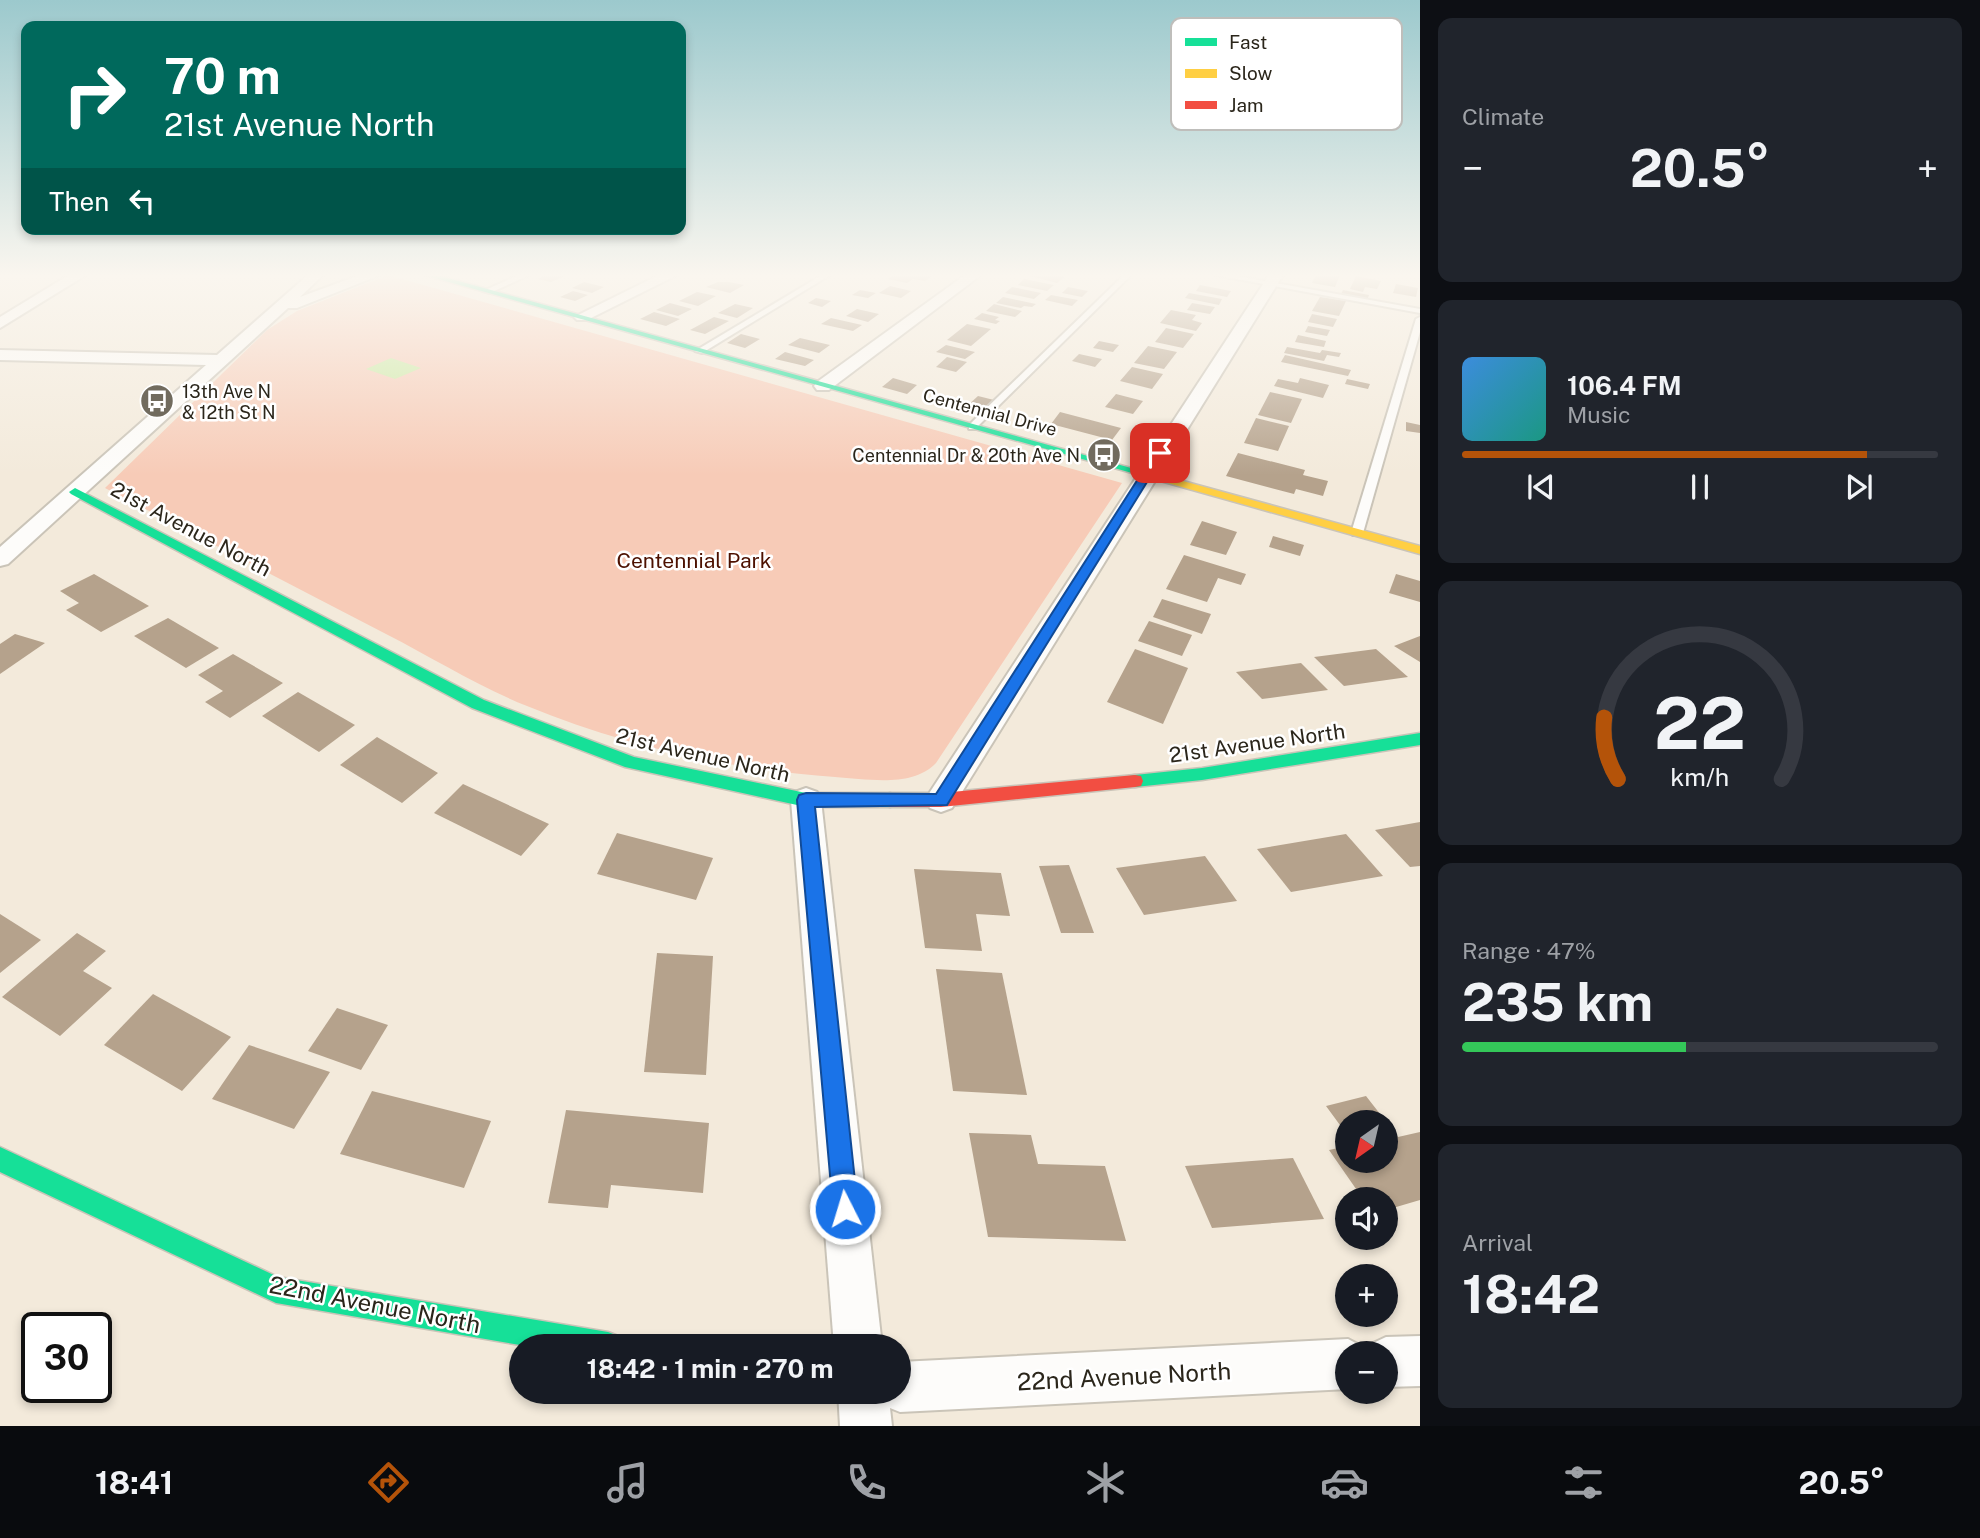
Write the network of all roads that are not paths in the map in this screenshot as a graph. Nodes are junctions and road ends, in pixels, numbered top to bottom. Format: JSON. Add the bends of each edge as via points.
{"nodes":[{"id":1,"x":242,"y":342,"type":"edge"},
{"id":2,"x":666,"y":342,"type":"edge"},
{"id":3,"x":715,"y":342,"type":"edge"},
{"id":4,"x":883,"y":342,"type":"edge"},
{"id":5,"x":1060,"y":342,"type":"edge"},
{"id":6,"x":1232,"y":342,"type":"edge"},
{"id":7,"x":1413,"y":342,"type":"edge"},
{"id":8,"x":699,"y":351,"type":"junction"},
{"id":9,"x":0,"y":355,"type":"edge"},
{"id":10,"x":222,"y":360,"type":"junction"},
{"id":11,"x":823,"y":386,"type":"junction"},
{"id":12,"x":972,"y":427,"type":"junction"},
{"id":13,"x":1146,"y":474,"type":"junction"},
{"id":14,"x":75,"y":492,"type":"junction"},
{"id":15,"x":1356,"y":533,"type":"junction"},
{"id":16,"x":1420,"y":550,"type":"edge"},
{"id":17,"x":0,"y":559,"type":"edge"},
{"id":18,"x":1420,"y":739,"type":"edge"},
{"id":19,"x":806,"y":800,"type":"junction"},
{"id":20,"x":941,"y":800,"type":"junction"},
{"id":21,"x":0,"y":1159,"type":"edge"},
{"id":22,"x":537,"y":1334,"type":"edge"},
{"id":23,"x":858,"y":1334,"type":"edge"},
{"id":24,"x":1420,"y":1360,"type":"edge"},
{"id":25,"x":1398,"y":1361,"type":"edge"},
{"id":26,"x":1335,"y":1365,"type":"edge"},
{"id":27,"x":911,"y":1386,"type":"edge"},
{"id":28,"x":864,"y":1404,"type":"edge"},
{"id":29,"x":866,"y":1426,"type":"edge"}],
"edges":[{"from":1,"to":10,"type":"street"},
{"from":2,"to":8,"type":"street","name":"Centennial Drive"},
{"from":3,"to":8,"type":"lane"},
{"from":4,"to":11,"type":"street"},
{"from":5,"to":12,"type":"lane"},
{"from":6,"to":13,"type":"street"},
{"from":7,"to":15,"type":"lane"},
{"from":8,"to":11,"type":"street","name":"Centennial Drive"},
{"from":9,"to":10,"type":"street"},
{"from":10,"to":14,"type":"street"},
{"from":11,"to":12,"type":"street","name":"Centennial Drive"},
{"from":12,"to":13,"type":"street","name":"Centennial Drive"},
{"from":13,"to":15,"type":"street","name":"Centennial Drive"},
{"from":13,"to":20,"type":"street"},
{"from":14,"to":17,"type":"street"},
{"from":14,"to":19,"type":"street","name":"21st Avenue North","via":[[478,704],[631,763]]},
{"from":15,"to":16,"type":"street","name":"Centennial Drive"},
{"from":18,"to":20,"type":"street","name":"21st Avenue North","via":[[1202,774]]},
{"from":19,"to":20,"type":"street","name":"21st Avenue North"},
{"from":19,"to":23,"type":"street"},
{"from":21,"to":22,"type":"street","name":"22nd Avenue North","via":[[276,1290]]},
{"from":24,"to":25,"type":"street"},
{"from":26,"to":27,"type":"street","name":"22nd Avenue North"},
{"from":28,"to":29,"type":"street"}]}
